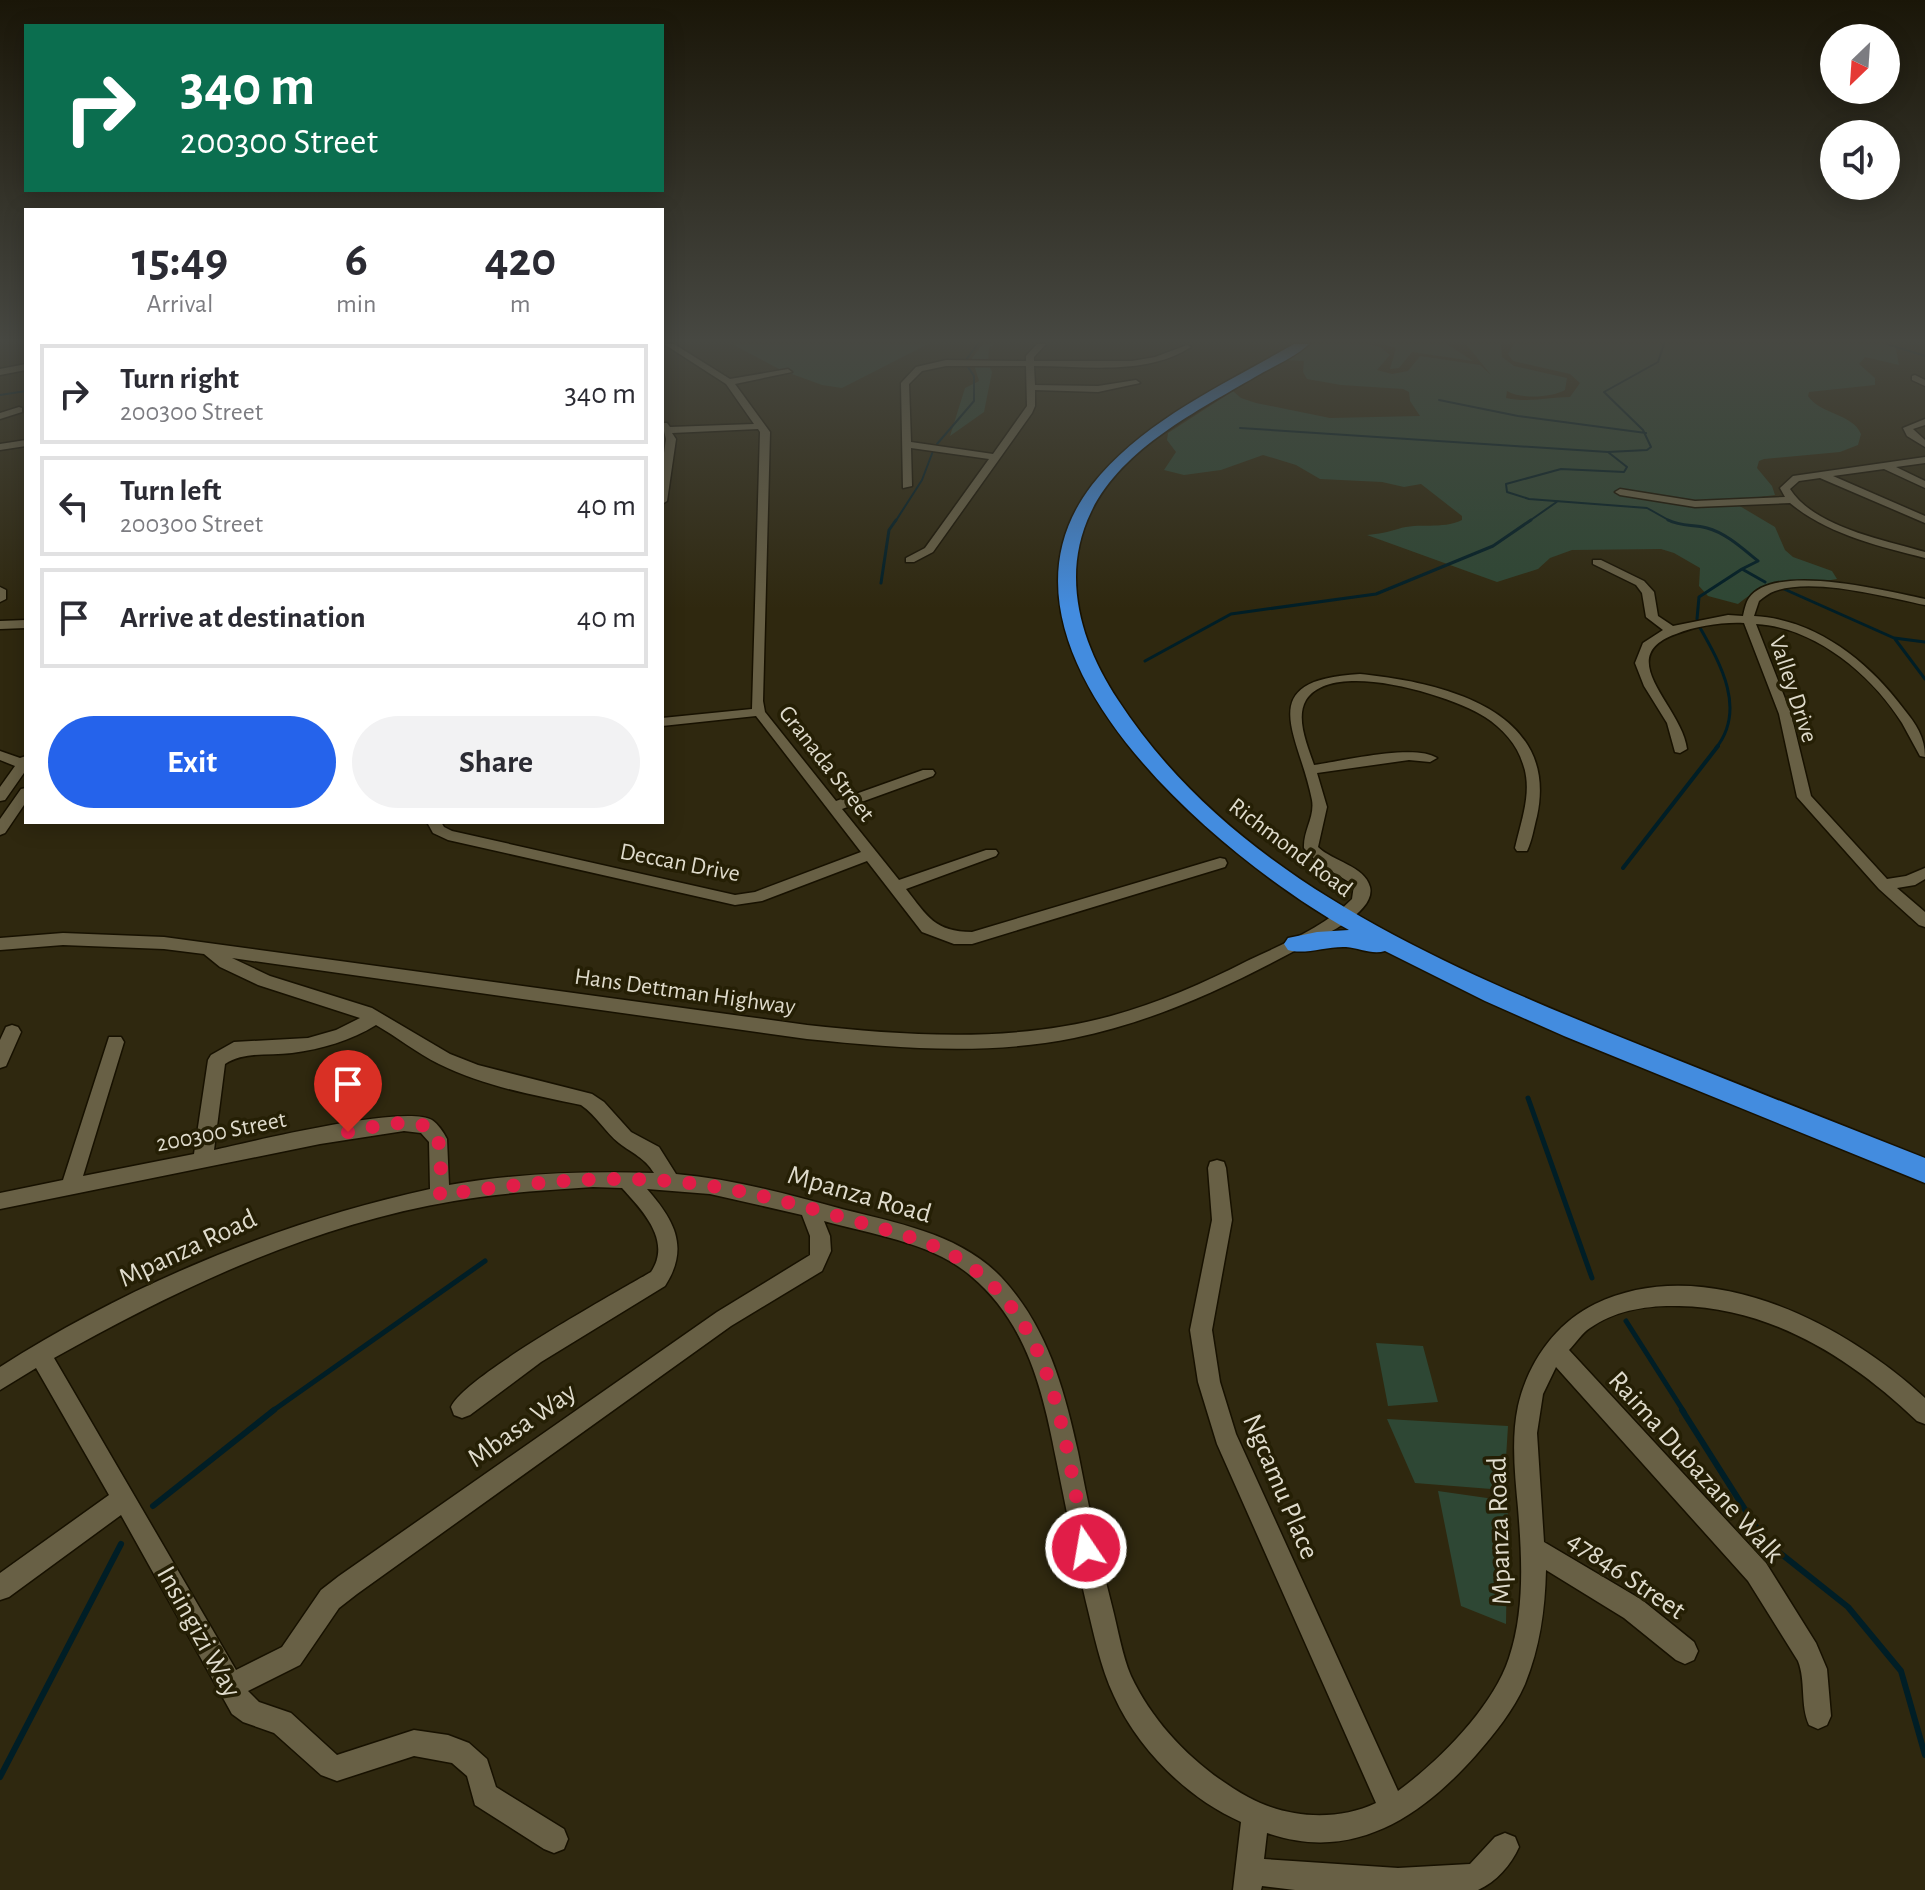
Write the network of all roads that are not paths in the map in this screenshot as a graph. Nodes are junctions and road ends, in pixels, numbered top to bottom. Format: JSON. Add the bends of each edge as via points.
{"nodes":[{"id":1,"x":668,"y":432,"type":"edge"},
{"id":2,"x":763,"y":432,"type":"edge"},
{"id":3,"x":906,"y":432,"type":"edge"},
{"id":4,"x":1014,"y":432,"type":"edge"},
{"id":5,"x":1159,"y":432,"type":"edge"},
{"id":6,"x":24,"y":443,"type":"edge"},
{"id":7,"x":906,"y":444,"type":"junction"},
{"id":8,"x":0,"y":447,"type":"edge"},
{"id":9,"x":996,"y":457,"type":"junction"},
{"id":10,"x":1925,"y":460,"type":"edge"},
{"id":11,"x":1883,"y":464,"type":"junction"},
{"id":12,"x":1818,"y":473,"type":"junction"},
{"id":13,"x":1925,"y":485,"type":"edge"},
{"id":14,"x":907,"y":486,"type":"dead end"},
{"id":15,"x":664,"y":487,"type":"edge"},
{"id":16,"x":1620,"y":492,"type":"dead end"},
{"id":17,"x":1791,"y":500,"type":"junction"},
{"id":18,"x":1925,"y":520,"type":"edge"},
{"id":19,"x":1925,"y":555,"type":"edge"},
{"id":20,"x":910,"y":560,"type":"dead end"},
{"id":21,"x":1597,"y":562,"type":"dead end"},
{"id":22,"x":0,"y":590,"type":"edge"},
{"id":23,"x":0,"y":599,"type":"edge"},
{"id":24,"x":1925,"y":602,"type":"edge"},
{"id":25,"x":1748,"y":618,"type":"junction"},
{"id":26,"x":24,"y":624,"type":"edge"},
{"id":27,"x":0,"y":625,"type":"edge"},
{"id":28,"x":1672,"y":631,"type":"junction"},
{"id":29,"x":759,"y":712,"type":"junction"},
{"id":30,"x":664,"y":722,"type":"edge"},
{"id":31,"x":1680,"y":749,"type":"dead end"},
{"id":32,"x":1925,"y":753,"type":"edge"},
{"id":33,"x":0,"y":755,"type":"edge"},
{"id":34,"x":1430,"y":758,"type":"dead end"},
{"id":35,"x":24,"y":762,"type":"edge"},
{"id":36,"x":24,"y":763,"type":"edge"},
{"id":37,"x":1310,"y":770,"type":"junction"},
{"id":38,"x":928,"y":773,"type":"dead end"},
{"id":39,"x":24,"y":795,"type":"edge"},
{"id":40,"x":0,"y":797,"type":"edge"},
{"id":41,"x":833,"y":807,"type":"junction"},
{"id":42,"x":24,"y":820,"type":"edge"},
{"id":43,"x":435,"y":824,"type":"edge"},
{"id":44,"x":2,"y":825,"type":"edge"},
{"id":45,"x":1522,"y":848,"type":"dead end"},
{"id":46,"x":991,"y":853,"type":"dead end"},
{"id":47,"x":870,"y":854,"type":"junction"},
{"id":48,"x":1220,"y":863,"type":"dead end"},
{"id":49,"x":1925,"y":873,"type":"edge"},
{"id":50,"x":1884,"y":885,"type":"junction"},
{"id":51,"x":896,"y":887,"type":"junction"},
{"id":52,"x":1298,"y":888,"type":"junction"},
{"id":53,"x":1343,"y":918,"type":"junction"},
{"id":54,"x":1925,"y":921,"type":"edge"},
{"id":55,"x":0,"y":944,"type":"edge"},
{"id":56,"x":1296,"y":944,"type":"junction"},
{"id":57,"x":207,"y":949,"type":"junction"},
{"id":58,"x":1435,"y":968,"type":"junction"},
{"id":59,"x":375,"y":1017,"type":"junction"},
{"id":60,"x":12,"y":1032,"type":"dead end"},
{"id":61,"x":115,"y":1042,"type":"dead end"},
{"id":62,"x":0,"y":1061,"type":"edge"},
{"id":63,"x":203,"y":1159,"type":"junction"},
{"id":64,"x":1217,"y":1168,"type":"dead end"},
{"id":65,"x":1925,"y":1171,"type":"edge"},
{"id":66,"x":627,"y":1180,"type":"junction"},
{"id":67,"x":670,"y":1181,"type":"junction"},
{"id":68,"x":70,"y":1187,"type":"junction"},
{"id":69,"x":440,"y":1195,"type":"junction"},
{"id":70,"x":0,"y":1201,"type":"edge"},
{"id":71,"x":809,"y":1208,"type":"junction"},
{"id":72,"x":1554,"y":1349,"type":"junction"},
{"id":73,"x":40,"y":1354,"type":"junction"},
{"id":74,"x":0,"y":1379,"type":"edge"},
{"id":75,"x":462,"y":1407,"type":"dead end"},
{"id":76,"x":1925,"y":1413,"type":"edge"},
{"id":77,"x":122,"y":1500,"type":"junction"},
{"id":78,"x":1533,"y":1549,"type":"junction"},
{"id":79,"x":0,"y":1588,"type":"edge"},
{"id":80,"x":1685,"y":1651,"type":"dead end"},
{"id":81,"x":231,"y":1686,"type":"junction"},
{"id":82,"x":1818,"y":1716,"type":"dead end"},
{"id":83,"x":1393,"y":1810,"type":"junction"},
{"id":84,"x":1255,"y":1816,"type":"junction"},
{"id":85,"x":554,"y":1839,"type":"dead end"},
{"id":86,"x":1505,"y":1847,"type":"dead end"},
{"id":87,"x":1248,"y":1880,"type":"edge"},
{"id":88,"x":1388,"y":1888,"type":"edge"}],
"edges":[{"from":1,"to":15,"type":"street"},
{"from":2,"to":29,"type":"street","name":"Granada Street"},
{"from":3,"to":7,"type":"street"},
{"from":4,"to":9,"type":"street"},
{"from":5,"to":52,"type":"highway","name":"Richmond Road","via":[[1120,462],[1088,501],[1073,534],[1067,601],[1080,651],[1139,748],[1215,824]]},
{"from":6,"to":8,"type":"street"},
{"from":7,"to":9,"type":"street"},
{"from":7,"to":14,"type":"street"},
{"from":9,"to":20,"type":"street","via":[[929,550]]},
{"from":10,"to":11,"type":"street"},
{"from":11,"to":12,"type":"street"},
{"from":11,"to":13,"type":"street"},
{"from":12,"to":17,"type":"street","via":[[1787,483]]},
{"from":12,"to":18,"type":"street"},
{"from":16,"to":17,"type":"street","via":[[1695,504]]},
{"from":17,"to":19,"type":"street","via":[[1851,532]]},
{"from":21,"to":28,"type":"street","via":[[1640,583],[1648,592],[1652,617]]},
{"from":22,"to":23,"type":"street"},
{"from":24,"to":25,"type":"street","name":"Valley Drive","via":[[1803,583],[1756,597],[1747,609]]},
{"from":25,"to":28,"type":"street"},
{"from":25,"to":32,"type":"street","via":[[1801,630],[1838,648],[1899,709]]},
{"from":25,"to":50,"type":"street","name":"Valley Drive","via":[[1785,714],[1804,797]]},
{"from":26,"to":27,"type":"street"},
{"from":28,"to":31,"type":"street","via":[[1646,647],[1640,665],[1679,732]]},
{"from":29,"to":30,"type":"street"},
{"from":29,"to":41,"type":"street","name":"Granada Street"},
{"from":33,"to":35,"type":"street"},
{"from":34,"to":37,"type":"street","via":[[1409,756]]},
{"from":36,"to":40,"type":"street"},
{"from":37,"to":45,"type":"street","via":[[1297,708],[1309,689],[1325,681],[1379,679],[1464,700],[1491,714],[1525,752],[1533,793]]},
{"from":37,"to":53,"type":"street","via":[[1320,805],[1311,848],[1363,885],[1363,893]]},
{"from":38,"to":41,"type":"street"},
{"from":39,"to":44,"type":"street"},
{"from":41,"to":47,"type":"street","name":"Granada Street"},
{"from":42,"to":44,"type":"street"},
{"from":43,"to":47,"type":"street","name":"Deccan Drive","via":[[448,835],[735,900],[757,897]]},
{"from":46,"to":51,"type":"street"},
{"from":47,"to":51,"type":"street","name":"Granada Street"},
{"from":48,"to":51,"type":"street","name":"Granada Street","via":[[972,938],[928,928]]},
{"from":49,"to":50,"type":"street"},
{"from":50,"to":54,"type":"street","name":"Valley Drive"},
{"from":52,"to":53,"type":"highway","name":"Richmond Road"},
{"from":52,"to":56,"type":"highway","via":[[1308,910]]},
{"from":53,"to":56,"type":"street","name":"Hans Dettman Highway"},
{"from":53,"to":58,"type":"highway","name":"Richmond Road"},
{"from":55,"to":57,"type":"street","name":"Hans Dettman Highway","via":[[105,939]]},
{"from":56,"to":57,"type":"street","name":"Hans Dettman Highway","via":[[1111,1023],[963,1043],[807,1032]]},
{"from":56,"to":58,"type":"highway","via":[[1331,938],[1364,941]]},
{"from":57,"to":59,"type":"street","via":[[235,970]]},
{"from":58,"to":65,"type":"highway","name":"Richmond Road"},
{"from":59,"to":63,"type":"street","via":[[346,1034],[307,1045],[223,1054],[217,1060]]},
{"from":59,"to":67,"type":"street","via":[[455,1064],[586,1099],[624,1137],[652,1153]]},
{"from":60,"to":62,"type":"street"},
{"from":61,"to":68,"type":"street"},
{"from":63,"to":68,"type":"street","name":"200300 Street"},
{"from":63,"to":69,"type":"street","name":"200300 Street","via":[[420,1123],[438,1139]]},
{"from":64,"to":83,"type":"street","name":"Ngcamu Place","via":[[1222,1220],[1201,1330],[1209,1382],[1225,1436]]},
{"from":66,"to":67,"type":"street","name":"Mpanza Road"},
{"from":66,"to":69,"type":"street","name":"Mpanza Road","via":[[534,1182]]},
{"from":66,"to":75,"type":"street","via":[[664,1230],[670,1245],[665,1271],[524,1358]]},
{"from":67,"to":71,"type":"street","name":"Mpanza Road"},
{"from":68,"to":70,"type":"street","name":"200300 Street"},
{"from":69,"to":73,"type":"street","name":"Mpanza Road","via":[[283,1236],[164,1288]]},
{"from":71,"to":81,"type":"street","name":"Mbasa Way","via":[[822,1242],[815,1265],[732,1313],[360,1576],[330,1599],[291,1656]]},
{"from":71,"to":84,"type":"street","name":"Mpanza Road","via":[[922,1240],[961,1258],[987,1277],[1017,1315],[1045,1366],[1117,1675],[1150,1731],[1188,1772]]},
{"from":72,"to":76,"type":"street","name":"Mpanza Road","via":[[1582,1318],[1636,1296],[1686,1295],[1736,1303],[1791,1320],[1829,1339],[1877,1370]]},
{"from":72,"to":78,"type":"street","name":"Mpanza Road","via":[[1527,1413]]},
{"from":72,"to":82,"type":"street","name":"Raima Dubazane Walk","via":[[1757,1572],[1807,1652],[1814,1669]]},
{"from":73,"to":74,"type":"street","name":"Mpanza Road"},
{"from":73,"to":77,"type":"street","name":"Insingizi Way"},
{"from":77,"to":79,"type":"street"},
{"from":77,"to":81,"type":"street","name":"Insingizi Way"},
{"from":78,"to":80,"type":"street","name":"47846 Street","via":[[1633,1609]]},
{"from":78,"to":83,"type":"street","name":"Mpanza Road","via":[[1531,1614],[1513,1680],[1488,1721],[1436,1779]]},
{"from":81,"to":85,"type":"street","name":"Insingizi Way","via":[[247,1710],[282,1722],[330,1766],[343,1767],[414,1743],[460,1752],[478,1768],[488,1799]]},
{"from":83,"to":84,"type":"street","name":"Mpanza Road","via":[[1354,1826],[1323,1830]]},
{"from":84,"to":87,"type":"street"},
{"from":86,"to":88,"type":"street","via":[[1477,1877],[1466,1881]]},
{"from":87,"to":88,"type":"street"}]}
